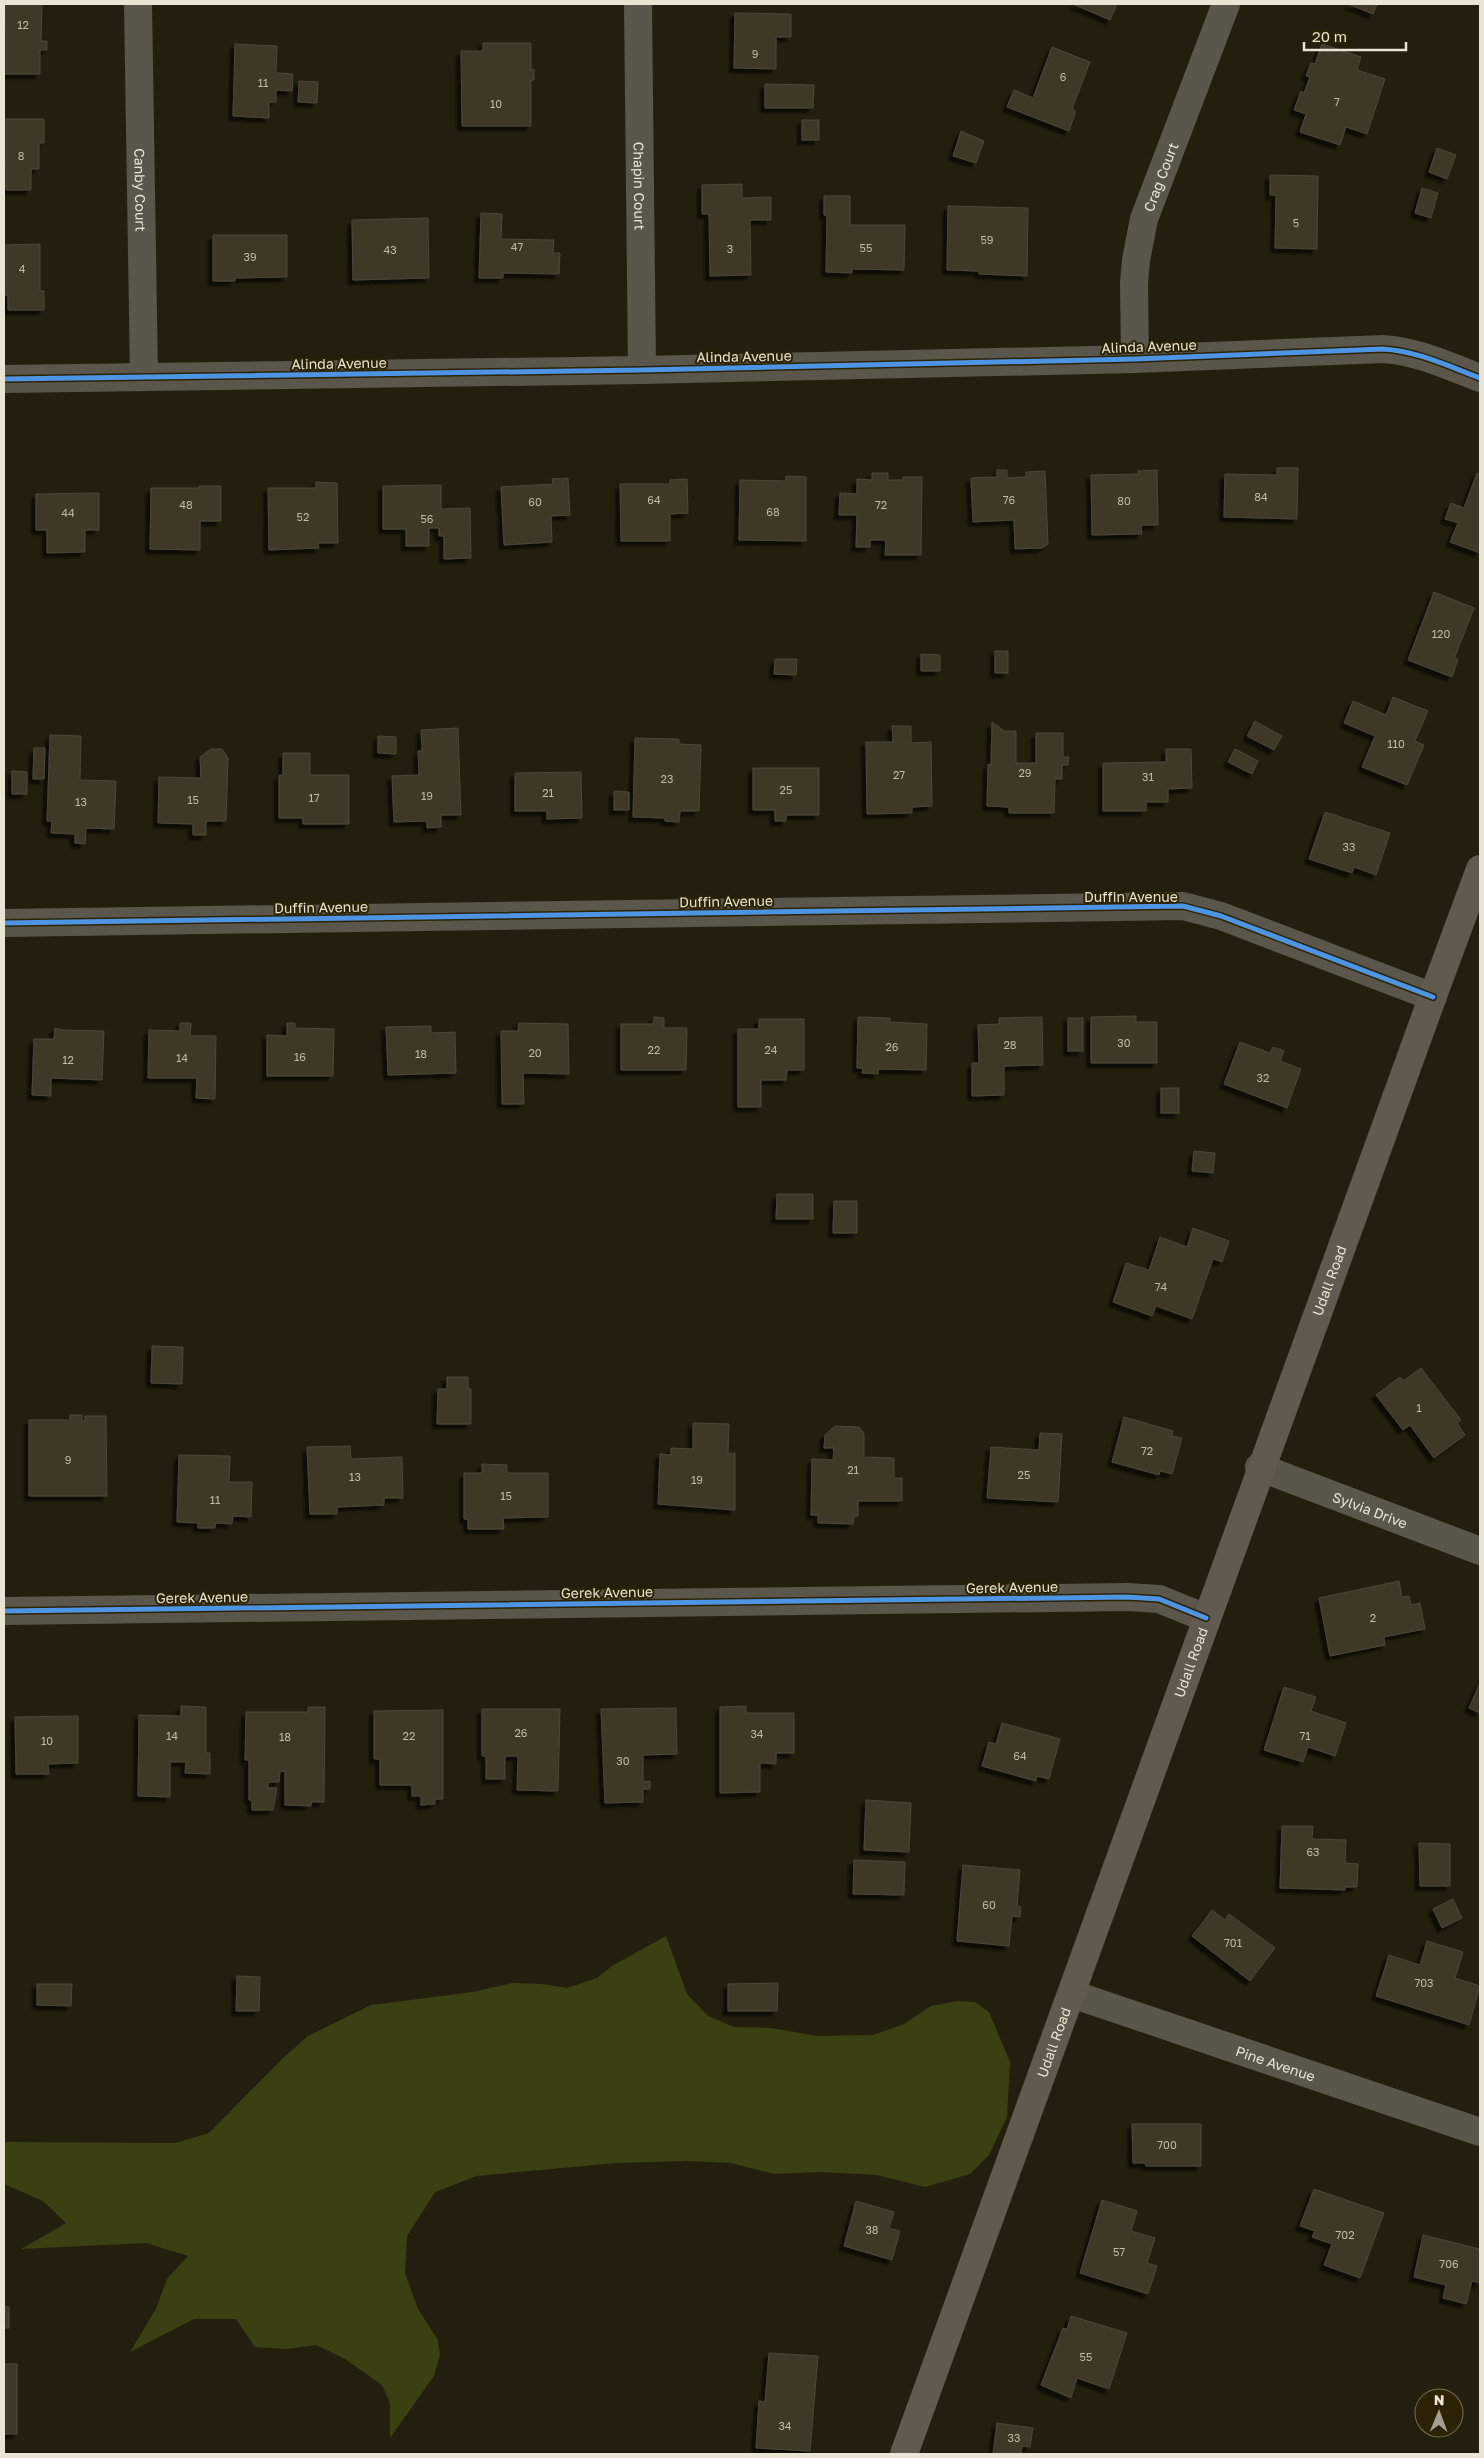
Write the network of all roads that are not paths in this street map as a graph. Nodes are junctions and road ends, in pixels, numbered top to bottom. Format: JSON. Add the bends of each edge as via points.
{"nodes":[{"id":1,"x":138,"y":4,"type":"edge"},
{"id":2,"x":638,"y":4,"type":"edge"},
{"id":3,"x":1226,"y":4,"type":"edge"},
{"id":4,"x":1135,"y":359,"type":"junction"},
{"id":5,"x":642,"y":370,"type":"junction"},
{"id":6,"x":144,"y":377,"type":"junction"},
{"id":7,"x":1480,"y":378,"type":"edge"},
{"id":8,"x":4,"y":379,"type":"edge"},
{"id":9,"x":1480,"y":869,"type":"edge"},
{"id":10,"x":4,"y":923,"type":"edge"},
{"id":11,"x":1432,"y":997,"type":"junction"},
{"id":12,"x":1259,"y":1467,"type":"junction"},
{"id":13,"x":1480,"y":1551,"type":"edge"},
{"id":14,"x":4,"y":1611,"type":"edge"},
{"id":15,"x":1206,"y":1618,"type":"junction"},
{"id":16,"x":1072,"y":1994,"type":"junction"},
{"id":17,"x":1480,"y":2132,"type":"edge"},
{"id":18,"x":904,"y":2454,"type":"edge"}],
"edges":[{"from":1,"to":6,"type":"street","name":"Canby Court"},
{"from":2,"to":5,"type":"street","name":"Chapin Court"},
{"from":3,"to":4,"type":"street","name":"Crag Court","via":[[1144,219],[1134,283]]},
{"from":4,"to":5,"type":"street","name":"Alinda Avenue"},
{"from":4,"to":7,"type":"street","name":"Alinda Avenue","via":[[1402,350]]},
{"from":5,"to":6,"type":"street","name":"Alinda Avenue"},
{"from":6,"to":8,"type":"street","name":"Alinda Avenue"},
{"from":9,"to":11,"type":"main road","name":"Udall Road"},
{"from":10,"to":11,"type":"street","name":"Duffin Avenue","via":[[1183,906],[1221,916]]},
{"from":11,"to":12,"type":"main road","name":"Udall Road"},
{"from":12,"to":13,"type":"street","name":"Sylvia Drive"},
{"from":12,"to":15,"type":"main road","name":"Udall Road"},
{"from":14,"to":15,"type":"street","name":"Gerek Avenue","via":[[1127,1597],[1159,1600]]},
{"from":15,"to":16,"type":"main road","name":"Udall Road"},
{"from":16,"to":17,"type":"street","name":"Pine Avenue"},
{"from":16,"to":18,"type":"main road","name":"Udall Road"}]}
